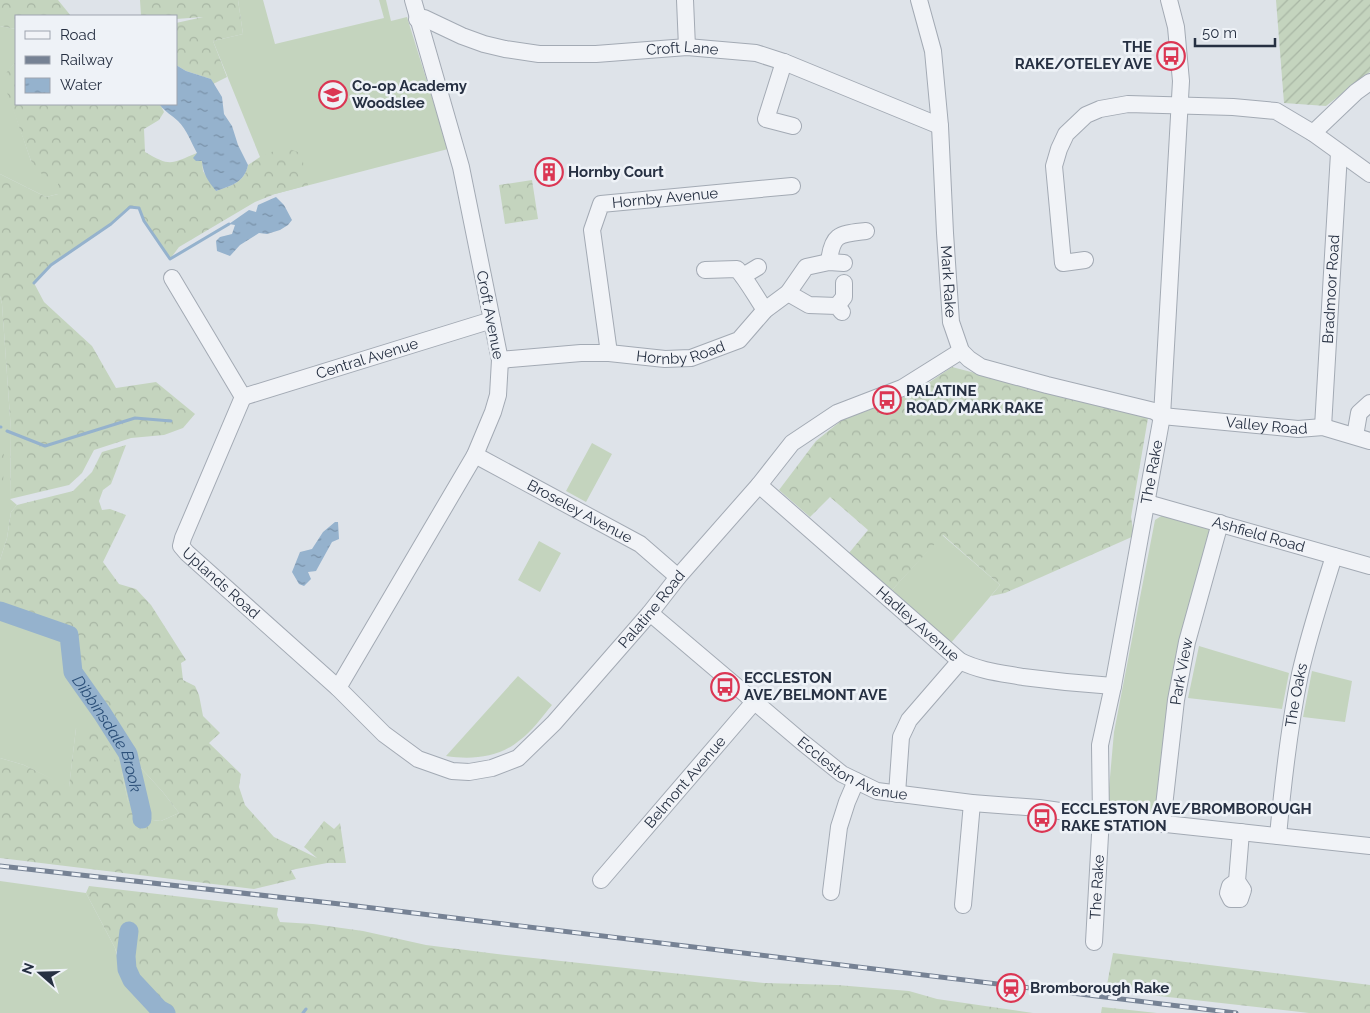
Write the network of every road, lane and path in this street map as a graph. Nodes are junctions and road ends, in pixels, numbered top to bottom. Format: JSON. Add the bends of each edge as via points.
{"nodes":[{"id":1,"x":412,"y":0,"type":"edge"},
{"id":2,"x":685,"y":0,"type":"edge"},
{"id":3,"x":919,"y":0,"type":"edge"},
{"id":4,"x":1169,"y":0,"type":"edge"},
{"id":5,"x":417,"y":19,"type":"junction"},
{"id":6,"x":687,"y":46,"type":"junction"},
{"id":7,"x":784,"y":62,"type":"junction"},
{"id":8,"x":1370,"y":82,"type":"edge"},
{"id":9,"x":1180,"y":105,"type":"junction"},
{"id":10,"x":793,"y":126,"type":"dead end"},
{"id":11,"x":940,"y":126,"type":"junction"},
{"id":12,"x":1313,"y":133,"type":"junction"},
{"id":13,"x":1339,"y":153,"type":"junction"},
{"id":14,"x":1370,"y":174,"type":"edge"},
{"id":15,"x":792,"y":186,"type":"dead end"},
{"id":16,"x":866,"y":231,"type":"dead end"},
{"id":17,"x":1085,"y":260,"type":"dead end"},
{"id":18,"x":758,"y":267,"type":"dead end"},
{"id":19,"x":705,"y":270,"type":"dead end"},
{"id":20,"x":743,"y":276,"type":"junction"},
{"id":21,"x":172,"y":278,"type":"dead end"},
{"id":22,"x":844,"y":283,"type":"dead end"},
{"id":23,"x":788,"y":293,"type":"junction"},
{"id":24,"x":765,"y":310,"type":"junction"},
{"id":25,"x":492,"y":320,"type":"junction"},
{"id":26,"x":961,"y":351,"type":"junction"},
{"id":27,"x":608,"y":353,"type":"junction"},
{"id":28,"x":500,"y":360,"type":"junction"},
{"id":29,"x":243,"y":397,"type":"junction"},
{"id":30,"x":1370,"y":403,"type":"edge"},
{"id":31,"x":1162,"y":416,"type":"junction"},
{"id":32,"x":1323,"y":427,"type":"junction"},
{"id":33,"x":1363,"y":438,"type":"edge"},
{"id":34,"x":475,"y":455,"type":"junction"},
{"id":35,"x":759,"y":485,"type":"junction"},
{"id":36,"x":1147,"y":503,"type":"junction"},
{"id":37,"x":1220,"y":523,"type":"junction"},
{"id":38,"x":1334,"y":556,"type":"junction"},
{"id":39,"x":1370,"y":566,"type":"edge"},
{"id":40,"x":678,"y":576,"type":"junction"},
{"id":41,"x":650,"y":613,"type":"junction"},
{"id":42,"x":960,"y":661,"type":"junction"},
{"id":43,"x":1113,"y":686,"type":"junction"},
{"id":44,"x":338,"y":688,"type":"junction"},
{"id":45,"x":754,"y":702,"type":"junction"},
{"id":46,"x":856,"y":781,"type":"junction"},
{"id":47,"x":897,"y":794,"type":"junction"},
{"id":48,"x":972,"y":802,"type":"junction"},
{"id":49,"x":1100,"y":817,"type":"junction"},
{"id":50,"x":1162,"y":824,"type":"junction"},
{"id":51,"x":1241,"y":832,"type":"junction"},
{"id":52,"x":1278,"y":836,"type":"junction"},
{"id":53,"x":1370,"y":846,"type":"edge"},
{"id":54,"x":601,"y":880,"type":"dead end"},
{"id":55,"x":1237,"y":881,"type":"dead end"},
{"id":56,"x":831,"y":892,"type":"dead end"},
{"id":57,"x":963,"y":905,"type":"dead end"},
{"id":58,"x":1094,"y":942,"type":"dead end"}],
"edges":[{"from":1,"to":5,"type":"street","name":"Croft Avenue"},
{"from":2,"to":6,"type":"street"},
{"from":3,"to":11,"type":"street","name":"Mark Rake","via":[[934,51]]},
{"from":4,"to":9,"type":"street","name":"The Rake","via":[[1176,26]]},
{"from":5,"to":6,"type":"street","name":"Croft Lane","via":[[424,18],[484,44],[539,54],[596,54]]},
{"from":5,"to":25,"type":"street","name":"Croft Avenue","via":[[461,166]]},
{"from":6,"to":7,"type":"street","name":"Croft Lane","via":[[756,53]]},
{"from":7,"to":10,"type":"street","via":[[766,118]]},
{"from":7,"to":11,"type":"street","name":"Croft Lane"},
{"from":8,"to":12,"type":"street"},
{"from":9,"to":12,"type":"street","via":[[1276,111]]},
{"from":9,"to":17,"type":"street","via":[[1128,104],[1100,109],[1061,129],[1054,166],[1063,263]]},
{"from":9,"to":31,"type":"street","name":"The Rake"},
{"from":11,"to":26,"type":"street","name":"Mark Rake","via":[[952,322]]},
{"from":12,"to":13,"type":"street"},
{"from":13,"to":14,"type":"street"},
{"from":13,"to":32,"type":"street","name":"Bradmoor Road"},
{"from":15,"to":27,"type":"street","name":"Hornby Avenue","via":[[601,204],[592,230]]},
{"from":16,"to":23,"type":"street","name":"Hornby Road","via":[[833,231],[830,246],[836,262],[806,267]]},
{"from":18,"to":20,"type":"street"},
{"from":19,"to":20,"type":"street","via":[[737,269]]},
{"from":20,"to":24,"type":"street"},
{"from":21,"to":29,"type":"street"},
{"from":22,"to":23,"type":"street","via":[[840,309],[809,305]]},
{"from":23,"to":24,"type":"street","name":"Hornby Road"},
{"from":24,"to":27,"type":"street","name":"Hornby Road","via":[[739,340],[691,358],[665,359]]},
{"from":25,"to":28,"type":"street","name":"Croft Avenue"},
{"from":25,"to":29,"type":"street","name":"Central Avenue"},
{"from":26,"to":31,"type":"street","via":[[981,366],[1154,411]]},
{"from":26,"to":35,"type":"street","name":"Palatine Road","via":[[902,388],[836,413],[815,426],[792,443]]},
{"from":27,"to":28,"type":"street","name":"Hornby Road","via":[[553,354]]},
{"from":28,"to":34,"type":"street","name":"Croft Avenue","via":[[498,395]]},
{"from":29,"to":44,"type":"street","name":"Uplands Road","via":[[181,546]]},
{"from":30,"to":33,"type":"street","via":[[1360,413]]},
{"from":31,"to":32,"type":"street","name":"Valley Road","via":[[1298,428]]},
{"from":31,"to":36,"type":"street","name":"The Rake"},
{"from":32,"to":33,"type":"street","name":"Valley Road"},
{"from":34,"to":40,"type":"street","name":"Broseley Avenue","via":[[640,544]]},
{"from":34,"to":44,"type":"street","name":"Croft Avenue"},
{"from":35,"to":40,"type":"street","name":"Palatine Road"},
{"from":35,"to":42,"type":"street","name":"Hadley Avenue"},
{"from":36,"to":37,"type":"street","name":"Ashfield Road"},
{"from":36,"to":43,"type":"street","name":"The Rake"},
{"from":37,"to":38,"type":"street","name":"Ashfield Road"},
{"from":37,"to":50,"type":"street","name":"Park View","via":[[1187,642],[1168,760]]},
{"from":38,"to":39,"type":"street","name":"Ashfield Road"},
{"from":38,"to":52,"type":"street","name":"The Oaks","via":[[1300,675],[1286,755]]},
{"from":40,"to":41,"type":"street","name":"Palatine Road"},
{"from":41,"to":44,"type":"street","name":"Palatine Road","via":[[554,723],[518,758],[492,768],[452,771],[418,759],[384,734]]},
{"from":41,"to":45,"type":"street","name":"Eccleston Avenue"},
{"from":42,"to":43,"type":"street","name":"Hadley Avenue","via":[[992,672]]},
{"from":42,"to":47,"type":"street","via":[[909,720],[901,737]]},
{"from":43,"to":49,"type":"street","name":"The Rake","via":[[1100,745]]},
{"from":45,"to":46,"type":"street","name":"Eccleston Avenue","via":[[835,768]]},
{"from":45,"to":54,"type":"street","name":"Belmont Avenue","via":[[619,867]]},
{"from":46,"to":47,"type":"street","name":"Eccleston Avenue","via":[[877,791]]},
{"from":46,"to":56,"type":"street","via":[[838,827]]},
{"from":47,"to":48,"type":"street","name":"Eccleston Avenue"},
{"from":48,"to":49,"type":"street","name":"Eccleston Avenue"},
{"from":48,"to":57,"type":"street"},
{"from":49,"to":50,"type":"street","name":"Eccleston Avenue"},
{"from":49,"to":58,"type":"street","name":"The Rake"},
{"from":50,"to":51,"type":"street","name":"Eccleston Avenue"},
{"from":51,"to":52,"type":"street","name":"Eccleston Avenue"},
{"from":51,"to":55,"type":"street"},
{"from":52,"to":53,"type":"street","name":"Eccleston Avenue"}]}
